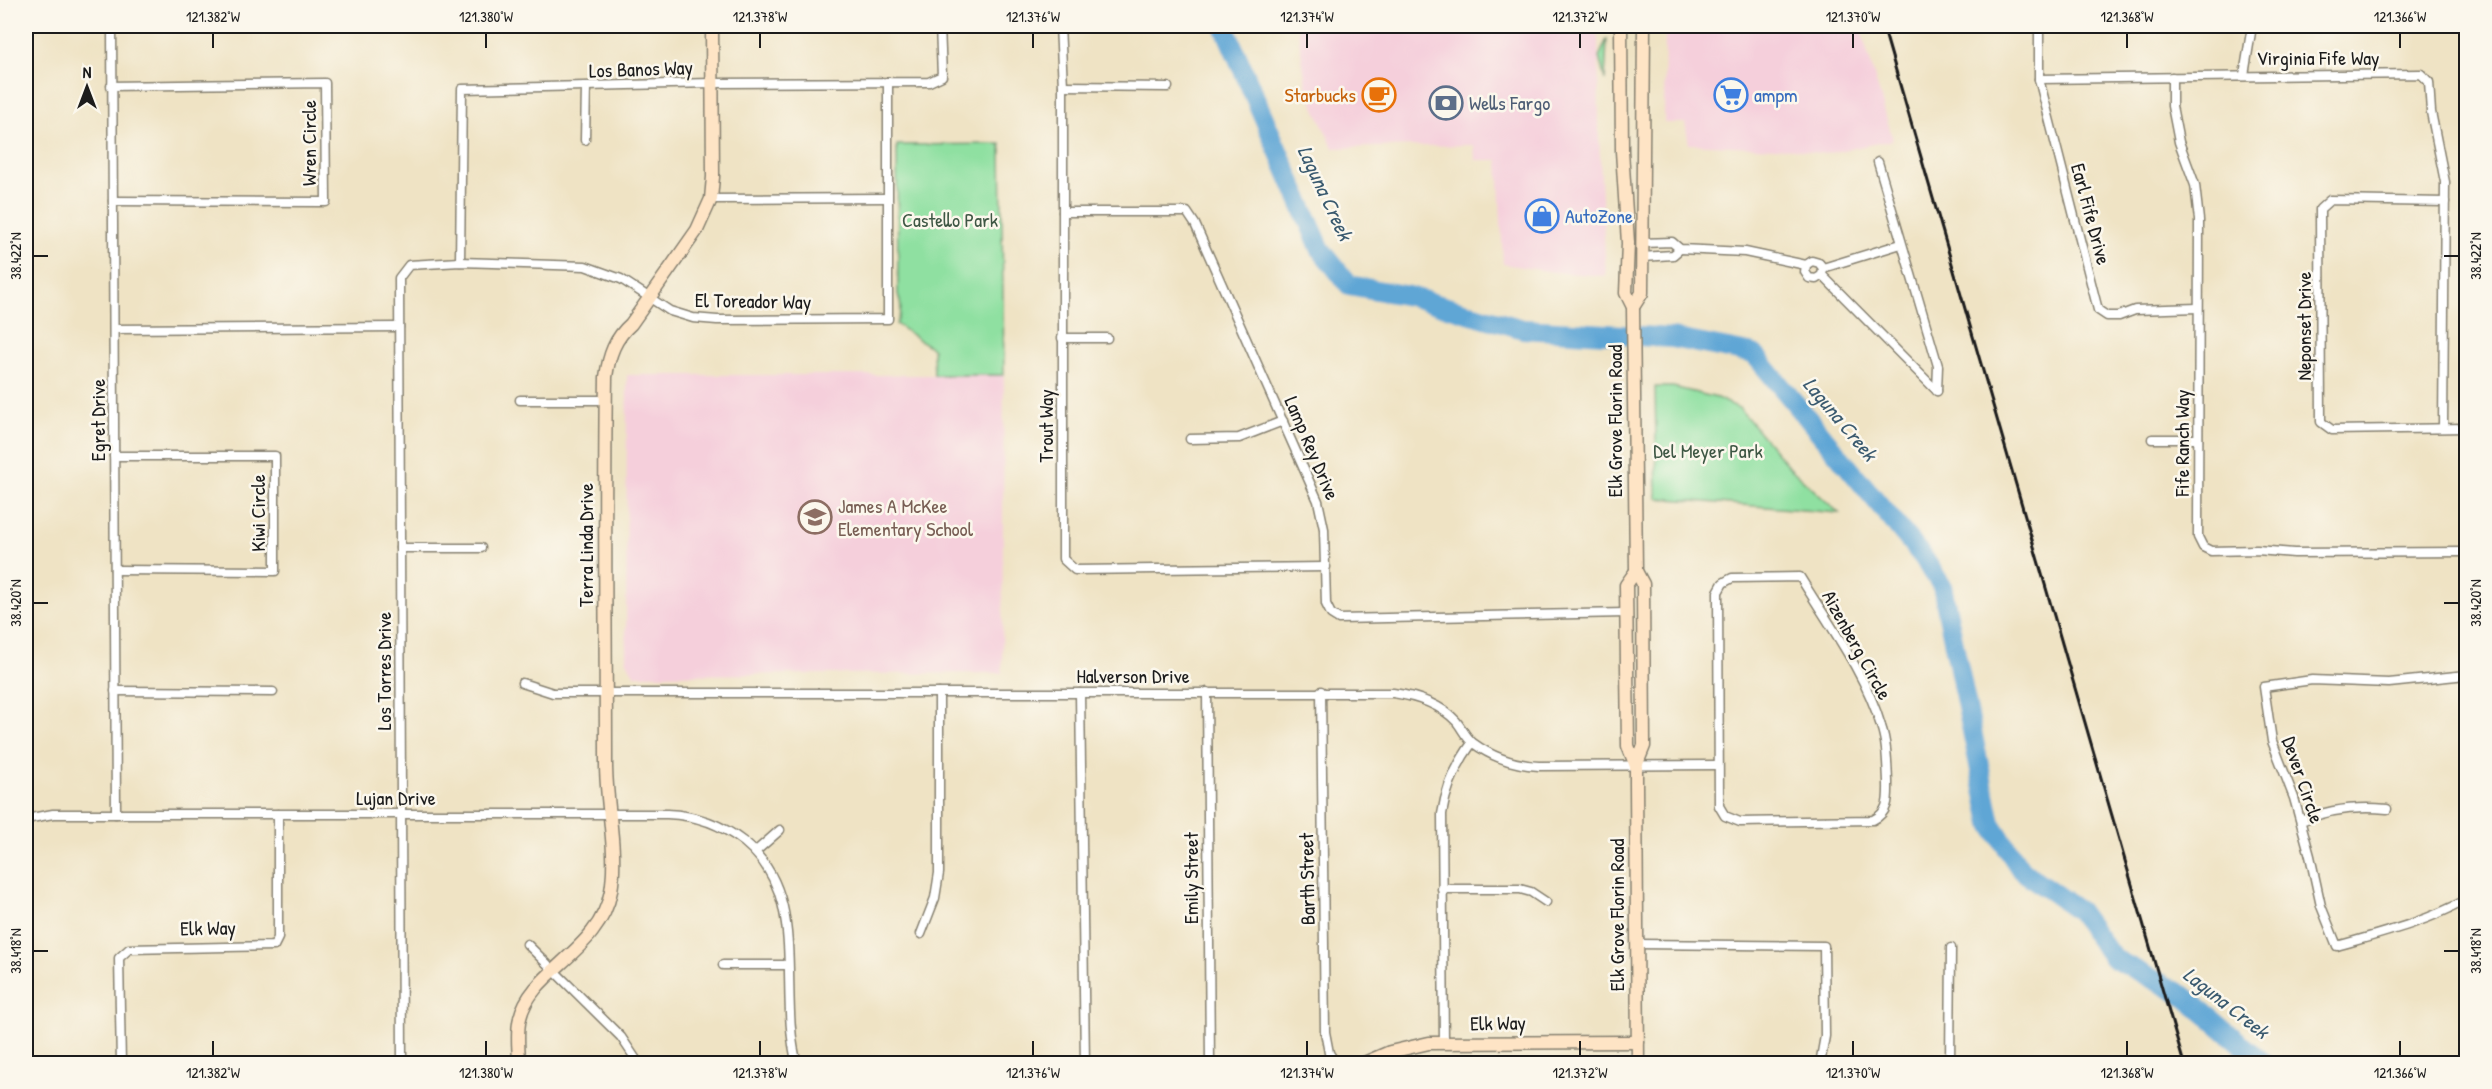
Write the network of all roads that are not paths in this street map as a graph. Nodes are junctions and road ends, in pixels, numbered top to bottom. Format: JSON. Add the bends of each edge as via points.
{"nodes":[{"id":1,"x":112,"y":26,"type":"edge"},
{"id":2,"x":712,"y":26,"type":"edge"},
{"id":3,"x":940,"y":26,"type":"edge"},
{"id":4,"x":1060,"y":26,"type":"edge"},
{"id":5,"x":1621,"y":26,"type":"edge"},
{"id":6,"x":1644,"y":26,"type":"edge"},
{"id":7,"x":2039,"y":26,"type":"edge"},
{"id":8,"x":2252,"y":26,"type":"edge"},
{"id":9,"x":2244,"y":75,"type":"junction"},
{"id":10,"x":2172,"y":77,"type":"junction"},
{"id":11,"x":2038,"y":79,"type":"junction"},
{"id":12,"x":888,"y":82,"type":"junction"},
{"id":13,"x":712,"y":83,"type":"junction"},
{"id":14,"x":111,"y":86,"type":"junction"},
{"id":15,"x":586,"y":87,"type":"junction"},
{"id":16,"x":1062,"y":87,"type":"junction"},
{"id":17,"x":1168,"y":87,"type":"dead end"},
{"id":18,"x":585,"y":140,"type":"dead end"},
{"id":19,"x":1878,"y":162,"type":"dead end"},
{"id":20,"x":887,"y":198,"type":"junction"},
{"id":21,"x":711,"y":199,"type":"junction"},
{"id":22,"x":113,"y":201,"type":"junction"},
{"id":23,"x":2445,"y":202,"type":"junction"},
{"id":24,"x":1625,"y":206,"type":"junction"},
{"id":25,"x":1062,"y":212,"type":"junction"},
{"id":26,"x":1642,"y":243,"type":"junction"},
{"id":27,"x":1901,"y":244,"type":"junction"},
{"id":28,"x":1680,"y":249,"type":"junction"},
{"id":29,"x":1642,"y":258,"type":"junction"},
{"id":30,"x":460,"y":262,"type":"junction"},
{"id":31,"x":1806,"y":265,"type":"junction"},
{"id":32,"x":1822,"y":272,"type":"junction"},
{"id":33,"x":399,"y":278,"type":"joint"},
{"id":34,"x":649,"y":299,"type":"junction"},
{"id":35,"x":1633,"y":307,"type":"junction"},
{"id":36,"x":2198,"y":308,"type":"junction"},
{"id":37,"x":399,"y":327,"type":"junction"},
{"id":38,"x":114,"y":329,"type":"junction"},
{"id":39,"x":1062,"y":338,"type":"junction"},
{"id":40,"x":1107,"y":338,"type":"dead end"},
{"id":41,"x":520,"y":400,"type":"dead end"},
{"id":42,"x":606,"y":400,"type":"junction"},
{"id":43,"x":1283,"y":421,"type":"junction"},
{"id":44,"x":2443,"y":427,"type":"junction"},
{"id":45,"x":2466,"y":428,"type":"edge"},
{"id":46,"x":1190,"y":439,"type":"dead end"},
{"id":47,"x":2152,"y":439,"type":"dead end"},
{"id":48,"x":2198,"y":439,"type":"junction"},
{"id":49,"x":114,"y":456,"type":"junction"},
{"id":50,"x":400,"y":548,"type":"junction"},
{"id":51,"x":481,"y":548,"type":"dead end"},
{"id":52,"x":2466,"y":552,"type":"edge"},
{"id":53,"x":1326,"y":567,"type":"junction"},
{"id":54,"x":115,"y":570,"type":"junction"},
{"id":55,"x":1636,"y":571,"type":"junction"},
{"id":56,"x":1626,"y":613,"type":"junction"},
{"id":57,"x":2466,"y":675,"type":"edge"},
{"id":58,"x":522,"y":682,"type":"dead end"},
{"id":59,"x":115,"y":691,"type":"junction"},
{"id":60,"x":1321,"y":691,"type":"junction"},
{"id":61,"x":273,"y":692,"type":"dead end"},
{"id":62,"x":1207,"y":692,"type":"junction"},
{"id":63,"x":939,"y":693,"type":"junction"},
{"id":64,"x":1080,"y":693,"type":"junction"},
{"id":65,"x":606,"y":694,"type":"junction"},
{"id":66,"x":1472,"y":743,"type":"junction"},
{"id":67,"x":1718,"y":765,"type":"junction"},
{"id":68,"x":1636,"y":766,"type":"junction"},
{"id":69,"x":2387,"y":809,"type":"dead end"},
{"id":70,"x":116,"y":814,"type":"junction"},
{"id":71,"x":278,"y":814,"type":"junction"},
{"id":72,"x":401,"y":814,"type":"junction"},
{"id":73,"x":609,"y":814,"type":"junction"},
{"id":74,"x":26,"y":819,"type":"edge"},
{"id":75,"x":2301,"y":821,"type":"junction"},
{"id":76,"x":780,"y":830,"type":"dead end"},
{"id":77,"x":755,"y":852,"type":"junction"},
{"id":78,"x":1442,"y":889,"type":"junction"},
{"id":79,"x":2466,"y":900,"type":"edge"},
{"id":80,"x":1546,"y":902,"type":"dead end"},
{"id":81,"x":921,"y":934,"type":"dead end"},
{"id":82,"x":527,"y":944,"type":"dead end"},
{"id":83,"x":1637,"y":944,"type":"junction"},
{"id":84,"x":1951,"y":948,"type":"dead end"},
{"id":85,"x":723,"y":965,"type":"dead end"},
{"id":86,"x":788,"y":965,"type":"junction"},
{"id":87,"x":555,"y":971,"type":"junction"},
{"id":88,"x":1638,"y":1042,"type":"junction"},
{"id":89,"x":1444,"y":1043,"type":"junction"},
{"id":90,"x":121,"y":1064,"type":"edge"},
{"id":91,"x":402,"y":1064,"type":"edge"},
{"id":92,"x":519,"y":1064,"type":"edge"},
{"id":93,"x":639,"y":1064,"type":"edge"},
{"id":94,"x":797,"y":1064,"type":"edge"},
{"id":95,"x":1085,"y":1064,"type":"edge"},
{"id":96,"x":1210,"y":1064,"type":"edge"},
{"id":97,"x":1336,"y":1064,"type":"edge"},
{"id":98,"x":1362,"y":1064,"type":"edge"},
{"id":99,"x":1638,"y":1064,"type":"edge"},
{"id":100,"x":1820,"y":1064,"type":"edge"},
{"id":101,"x":1950,"y":1064,"type":"edge"}],
"edges":[{"from":1,"to":14,"type":"street","name":"Egret Drive"},
{"from":2,"to":13,"type":"main road","name":"Terra Linda Drive"},
{"from":3,"to":12,"type":"street","name":"Los Banos Way","via":[[942,76],[930,82]]},
{"from":4,"to":16,"type":"street","name":"Trout Way"},
{"from":5,"to":24,"type":"main road","name":"Elk Grove Florin Road"},
{"from":6,"to":26,"type":"main road","name":"Elk Grove Florin Road"},
{"from":7,"to":11,"type":"street","name":"Earl Fife Drive"},
{"from":8,"to":9,"type":"street"},
{"from":9,"to":10,"type":"street","name":"Virginia Fife Way"},
{"from":9,"to":23,"type":"street","name":"Virginia Fife Way","via":[[2421,74],[2429,82]]},
{"from":10,"to":11,"type":"street","name":"Virginia Fife Way"},
{"from":10,"to":36,"type":"street","name":"Fife Ranch Way","via":[[2179,142],[2195,185],[2199,220]]},
{"from":11,"to":36,"type":"street","name":"Earl Fife Drive","via":[[2098,310],[2107,316],[2120,316],[2135,310]]},
{"from":12,"to":13,"type":"street","name":"Los Banos Way"},
{"from":12,"to":20,"type":"street","name":"El Toreador Way"},
{"from":13,"to":15,"type":"street","name":"Los Banos Way"},
{"from":13,"to":21,"type":"main road","name":"Terra Linda Drive"},
{"from":14,"to":22,"type":"street","name":"Egret Drive"},
{"from":14,"to":22,"type":"street","name":"Wren Circle","via":[[325,83],[326,202]]},
{"from":15,"to":18,"type":"street"},
{"from":15,"to":30,"type":"street","name":"Los Banos Way","via":[[462,89]]},
{"from":16,"to":17,"type":"street"},
{"from":16,"to":25,"type":"street","name":"Trout Way"},
{"from":19,"to":27,"type":"street"},
{"from":20,"to":21,"type":"street"},
{"from":20,"to":34,"type":"street","name":"El Toreador Way","via":[[888,319],[705,320],[675,313]]},
{"from":21,"to":34,"type":"main road","name":"Terra Linda Drive","via":[[703,221]]},
{"from":22,"to":38,"type":"street","name":"Egret Drive"},
{"from":23,"to":44,"type":"street","name":"Virginia Fife Way"},
{"from":23,"to":44,"type":"street","name":"Neponset Drive","via":[[2330,201],[2320,209],[2321,422],[2332,429]]},
{"from":24,"to":29,"type":"main road","via":[[1633,219],[1634,255]]},
{"from":24,"to":35,"type":"main road","name":"Elk Grove Florin Road","via":[[1626,293]]},
{"from":25,"to":39,"type":"street","name":"Trout Way"},
{"from":25,"to":43,"type":"street","name":"Lamp Rey Drive","via":[[1187,212]]},
{"from":26,"to":28,"type":"street","via":[[1671,242]]},
{"from":26,"to":29,"type":"main road","name":"Elk Grove Florin Road"},
{"from":27,"to":32,"type":"street"},
{"from":27,"to":32,"type":"street","via":[[1938,366],[1937,392]]},
{"from":28,"to":29,"type":"street","via":[[1673,255]]},
{"from":28,"to":31,"type":"street","via":[[1746,252]]},
{"from":29,"to":35,"type":"main road","name":"Elk Grove Florin Road","via":[[1642,293]]},
{"from":30,"to":33,"type":"street","name":"El Toreador Way","via":[[409,266]]},
{"from":30,"to":34,"type":"street","name":"El Toreador Way","via":[[585,266],[621,279]]},
{"from":31,"to":32,"type":"street","via":[[1816,261]]},
{"from":31,"to":32,"type":"street","via":[[1809,278],[1816,279]]},
{"from":33,"to":37,"type":"street","name":"Los Torres Drive"},
{"from":34,"to":42,"type":"main road","name":"Terra Linda Drive","via":[[614,345],[607,366]]},
{"from":35,"to":55,"type":"main road","name":"Elk Grove Florin Road"},
{"from":36,"to":48,"type":"street","name":"Fife Ranch Way"},
{"from":37,"to":38,"type":"street"},
{"from":37,"to":50,"type":"street","name":"Los Torres Drive"},
{"from":38,"to":49,"type":"street","name":"Egret Drive"},
{"from":39,"to":40,"type":"street"},
{"from":39,"to":53,"type":"street","name":"Trout Way","via":[[1063,559],[1075,570]]},
{"from":41,"to":42,"type":"street"},
{"from":42,"to":65,"type":"main road","name":"Terra Linda Drive"},
{"from":43,"to":46,"type":"street","via":[[1239,438]]},
{"from":43,"to":53,"type":"street","name":"Lamp Rey Drive","via":[[1321,512]]},
{"from":44,"to":45,"type":"street","name":"Neponset Drive"},
{"from":47,"to":48,"type":"street"},
{"from":48,"to":52,"type":"street","name":"Fife Ranch Way","via":[[2198,537],[2203,548],[2294,553]]},
{"from":49,"to":54,"type":"street","name":"Egret Drive"},
{"from":49,"to":54,"type":"street","name":"Kiwi Circle","via":[[275,456],[275,571]]},
{"from":50,"to":51,"type":"street"},
{"from":50,"to":72,"type":"street","name":"Los Torres Drive"},
{"from":53,"to":56,"type":"street","name":"Lamp Rey Drive","via":[[1326,604],[1331,614],[1340,619]]},
{"from":54,"to":59,"type":"street","name":"Egret Drive"},
{"from":55,"to":56,"type":"main road","name":"Elk Grove Florin Road","via":[[1626,585]]},
{"from":55,"to":68,"type":"main road","name":"Elk Grove Florin Road","via":[[1644,584],[1644,746]]},
{"from":56,"to":68,"type":"main road","name":"Elk Grove Florin Road","via":[[1628,746]]},
{"from":57,"to":75,"type":"street","name":"Dever Circle","via":[[2389,683],[2312,680],[2264,687],[2272,741]]},
{"from":58,"to":65,"type":"street","name":"Halverson Drive","via":[[553,693]]},
{"from":59,"to":61,"type":"street"},
{"from":59,"to":70,"type":"street","name":"Egret Drive"},
{"from":60,"to":62,"type":"street","name":"Halverson Drive"},
{"from":60,"to":66,"type":"street","name":"Halverson Drive","via":[[1392,693],[1415,698],[1455,720]]},
{"from":60,"to":97,"type":"street","name":"Barth Street","via":[[1325,1032],[1329,1053]]},
{"from":62,"to":64,"type":"street","name":"Halverson Drive"},
{"from":62,"to":96,"type":"street","name":"Emily Street"},
{"from":63,"to":64,"type":"street","name":"Halverson Drive"},
{"from":63,"to":65,"type":"street","name":"Halverson Drive"},
{"from":63,"to":81,"type":"street","via":[[939,873],[935,898]]},
{"from":64,"to":95,"type":"street"},
{"from":65,"to":73,"type":"main road","name":"Terra Linda Drive"},
{"from":66,"to":68,"type":"street","name":"Halverson Drive","via":[[1530,766]]},
{"from":66,"to":78,"type":"street","via":[[1454,771],[1444,803]]},
{"from":67,"to":67,"type":"street","name":"Aizenberg Circle","via":[[1719,806],[1734,822],[1867,821],[1886,810],[1886,748],[1874,703],[1800,577],[1732,578],[1719,588]]},
{"from":67,"to":68,"type":"street"},
{"from":68,"to":83,"type":"main road","name":"Elk Grove Florin Road"},
{"from":69,"to":75,"type":"street","via":[[2348,808]]},
{"from":70,"to":71,"type":"street","name":"Lujan Drive"},
{"from":70,"to":74,"type":"street","name":"Lujan Drive","via":[[53,814]]},
{"from":71,"to":72,"type":"street","name":"Lujan Drive"},
{"from":71,"to":90,"type":"street","name":"Elk Way","via":[[278,938],[274,946],[129,949],[119,958]]},
{"from":72,"to":73,"type":"street","name":"Lujan Drive"},
{"from":72,"to":91,"type":"street","name":"Los Torres Drive"},
{"from":73,"to":77,"type":"street","name":"Lujan Drive","via":[[692,816],[727,830]]},
{"from":73,"to":87,"type":"main road","name":"Terra Linda Drive","via":[[612,869],[607,904],[590,936]]},
{"from":75,"to":79,"type":"street","name":"Dever Circle","via":[[2321,906],[2337,946],[2421,921]]},
{"from":76,"to":77,"type":"street"},
{"from":77,"to":86,"type":"street","name":"Lujan Drive","via":[[773,878],[784,907]]},
{"from":78,"to":80,"type":"street","via":[[1520,889]]},
{"from":78,"to":89,"type":"street"},
{"from":82,"to":87,"type":"street"},
{"from":83,"to":88,"type":"main road","name":"Elk Grove Florin Road"},
{"from":83,"to":100,"type":"street","via":[[1824,946],[1825,1036]]},
{"from":84,"to":101,"type":"street"},
{"from":85,"to":86,"type":"street"},
{"from":86,"to":94,"type":"street","name":"Lujan Drive","via":[[790,1028]]},
{"from":87,"to":92,"type":"main road","name":"Terra Linda Drive","via":[[536,988],[524,1007],[518,1029]]},
{"from":87,"to":93,"type":"street","via":[[621,1037]]},
{"from":88,"to":89,"type":"main road","name":"Elk Way"},
{"from":88,"to":99,"type":"main road","name":"Elk Grove Florin Road"},
{"from":89,"to":98,"type":"main road","name":"Elk Way","via":[[1403,1048]]}]}
